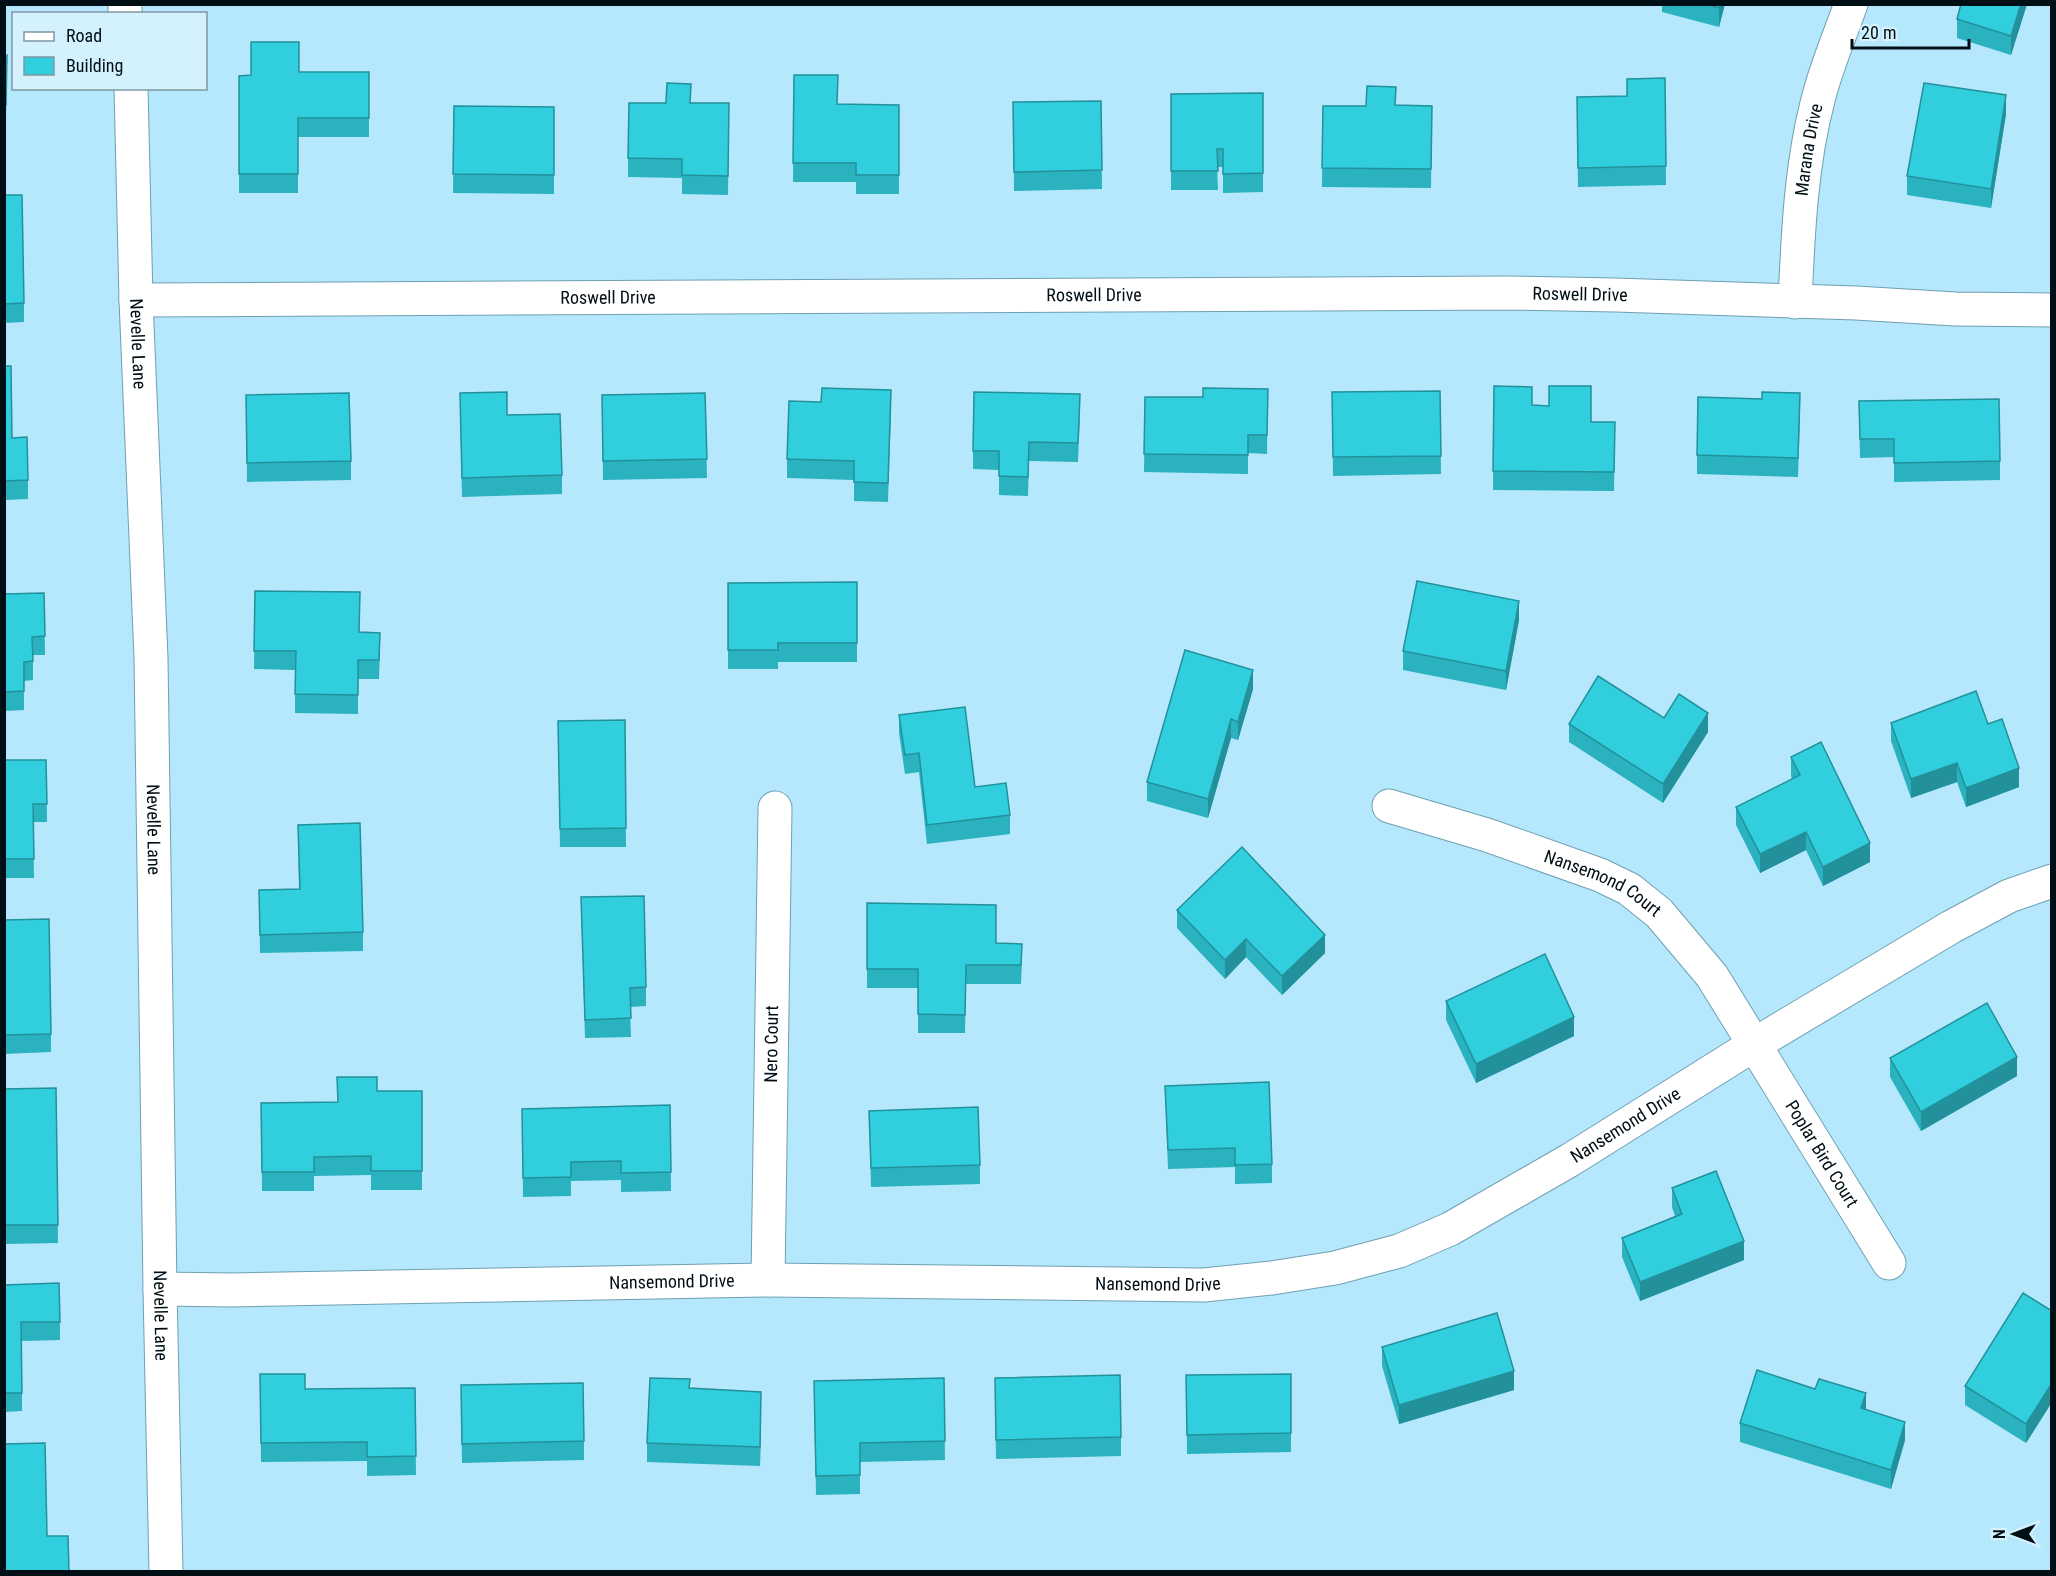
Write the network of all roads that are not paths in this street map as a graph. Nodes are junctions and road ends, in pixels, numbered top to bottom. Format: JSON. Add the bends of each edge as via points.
{"nodes":[{"id":1,"x":1851,"y":4,"type":"edge"},
{"id":2,"x":131,"y":90,"type":"edge"},
{"id":3,"x":136,"y":300,"type":"junction"},
{"id":4,"x":1795,"y":302,"type":"junction"},
{"id":5,"x":2052,"y":310,"type":"edge"},
{"id":6,"x":1389,"y":806,"type":"dead end"},
{"id":7,"x":775,"y":808,"type":"dead end"},
{"id":8,"x":2052,"y":880,"type":"edge"},
{"id":9,"x":1755,"y":1044,"type":"junction"},
{"id":10,"x":1889,"y":1263,"type":"dead end"},
{"id":11,"x":768,"y":1280,"type":"junction"},
{"id":12,"x":160,"y":1289,"type":"junction"},
{"id":13,"x":166,"y":1572,"type":"edge"}],
"edges":[{"from":1,"to":4,"type":"street","name":"Marana Drive","via":[[1819,94],[1807,149]]},
{"from":2,"to":3,"type":"street","name":"Nevelle Lane"},
{"from":3,"to":4,"type":"street","name":"Roswell Drive","via":[[1508,293]]},
{"from":3,"to":12,"type":"street","name":"Nevelle Lane","via":[[151,658]]},
{"from":4,"to":5,"type":"street","name":"Roswell Drive"},
{"from":6,"to":9,"type":"street","name":"Nansemond Court","via":[[1499,839],[1629,889],[1659,913],[1712,976]]},
{"from":7,"to":11,"type":"street","name":"Nero Court"},
{"from":8,"to":9,"type":"street","name":"Nansemond Drive","via":[[2009,896],[1951,927]]},
{"from":9,"to":10,"type":"street","name":"Poplar Bird Court"},
{"from":9,"to":11,"type":"street","name":"Nansemond Drive","via":[[1570,1160],[1450,1229],[1399,1251],[1335,1268],[1204,1285]]},
{"from":11,"to":12,"type":"street","name":"Nansemond Drive"},
{"from":12,"to":13,"type":"street","name":"Nevelle Lane"}]}
